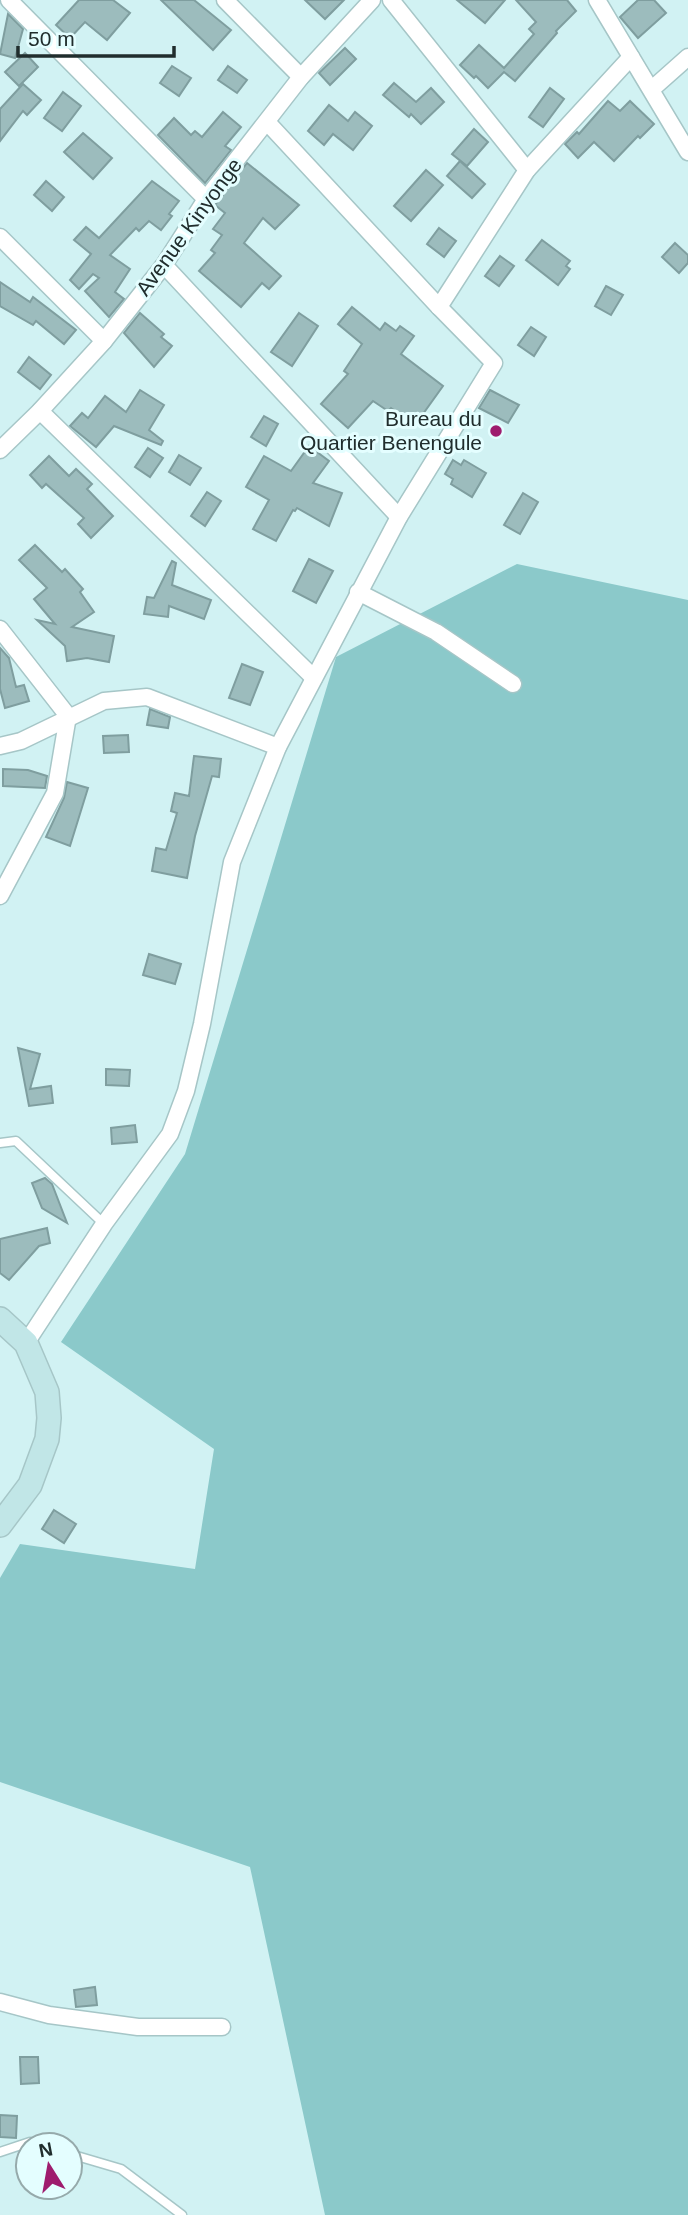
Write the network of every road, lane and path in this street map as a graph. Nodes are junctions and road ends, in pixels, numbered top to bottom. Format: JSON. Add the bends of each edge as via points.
{"nodes":[{"id":1,"x":9,"y":0,"type":"edge"},
{"id":2,"x":225,"y":0,"type":"edge"},
{"id":3,"x":372,"y":0,"type":"edge"},
{"id":4,"x":391,"y":0,"type":"edge"},
{"id":5,"x":597,"y":0,"type":"edge"},
{"id":6,"x":631,"y":57,"type":"junction"},
{"id":7,"x":688,"y":57,"type":"edge"},
{"id":8,"x":301,"y":77,"type":"junction"},
{"id":9,"x":652,"y":89,"type":"junction"},
{"id":10,"x":267,"y":122,"type":"junction"},
{"id":11,"x":688,"y":152,"type":"edge"},
{"id":12,"x":527,"y":170,"type":"junction"},
{"id":13,"x":206,"y":200,"type":"junction"},
{"id":14,"x":0,"y":237,"type":"edge"},
{"id":15,"x":164,"y":265,"type":"junction"},
{"id":16,"x":439,"y":307,"type":"junction"},
{"id":17,"x":104,"y":341,"type":"junction"},
{"id":18,"x":40,"y":411,"type":"junction"},
{"id":19,"x":0,"y":450,"type":"edge"},
{"id":20,"x":399,"y":517,"type":"junction"},
{"id":21,"x":358,"y":592,"type":"junction"},
{"id":22,"x":0,"y":629,"type":"edge"},
{"id":23,"x":314,"y":678,"type":"junction"},
{"id":24,"x":513,"y":684,"type":"dead end"},
{"id":25,"x":68,"y":716,"type":"junction"},
{"id":26,"x":0,"y":746,"type":"edge"},
{"id":27,"x":278,"y":747,"type":"junction"},
{"id":28,"x":0,"y":896,"type":"edge"},
{"id":29,"x":0,"y":1143,"type":"edge"},
{"id":30,"x":104,"y":1224,"type":"junction"},
{"id":31,"x":0,"y":1319,"type":"edge"},
{"id":32,"x":26,"y":1343,"type":"junction"},
{"id":33,"x":0,"y":1525,"type":"edge"},
{"id":34,"x":0,"y":2001,"type":"edge"},
{"id":35,"x":222,"y":2027,"type":"dead end"},
{"id":36,"x":84,"y":2158,"type":"edge"},
{"id":37,"x":182,"y":2215,"type":"edge"}],
"edges":[{"from":1,"to":13,"type":"street"},
{"from":2,"to":8,"type":"street"},
{"from":3,"to":8,"type":"street","name":"Avenue Kinyonge"},
{"from":4,"to":12,"type":"street"},
{"from":5,"to":6,"type":"street"},
{"from":6,"to":9,"type":"street"},
{"from":6,"to":12,"type":"street"},
{"from":7,"to":9,"type":"street"},
{"from":8,"to":10,"type":"street","name":"Avenue Kinyonge"},
{"from":9,"to":11,"type":"street"},
{"from":10,"to":13,"type":"street","name":"Avenue Kinyonge"},
{"from":10,"to":16,"type":"street"},
{"from":12,"to":16,"type":"street"},
{"from":13,"to":15,"type":"street","name":"Avenue Kinyonge"},
{"from":14,"to":17,"type":"street"},
{"from":15,"to":17,"type":"street","name":"Avenue Kinyonge"},
{"from":15,"to":20,"type":"street"},
{"from":16,"to":20,"type":"street","via":[[494,363]]},
{"from":17,"to":18,"type":"street","name":"Avenue Kinyonge"},
{"from":18,"to":19,"type":"street","name":"Avenue Kinyonge"},
{"from":18,"to":23,"type":"street"},
{"from":20,"to":21,"type":"street"},
{"from":21,"to":23,"type":"street"},
{"from":21,"to":24,"type":"street","via":[[436,632]]},
{"from":22,"to":25,"type":"street"},
{"from":23,"to":27,"type":"street"},
{"from":25,"to":26,"type":"street"},
{"from":25,"to":27,"type":"street","via":[[104,701],[147,697]]},
{"from":25,"to":28,"type":"street","via":[[55,793]]},
{"from":27,"to":30,"type":"street","via":[[232,862],[186,1091],[170,1134]]},
{"from":29,"to":30,"type":"lane","via":[[16,1141]]},
{"from":30,"to":32,"type":"street"},
{"from":31,"to":32,"type":"street"},
{"from":32,"to":33,"type":"street","via":[[47,1392],[47,1439],[30,1485]]},
{"from":34,"to":35,"type":"street","via":[[49,2015],[138,2027]]},
{"from":36,"to":37,"type":"lane","via":[[121,2169]]}]}
